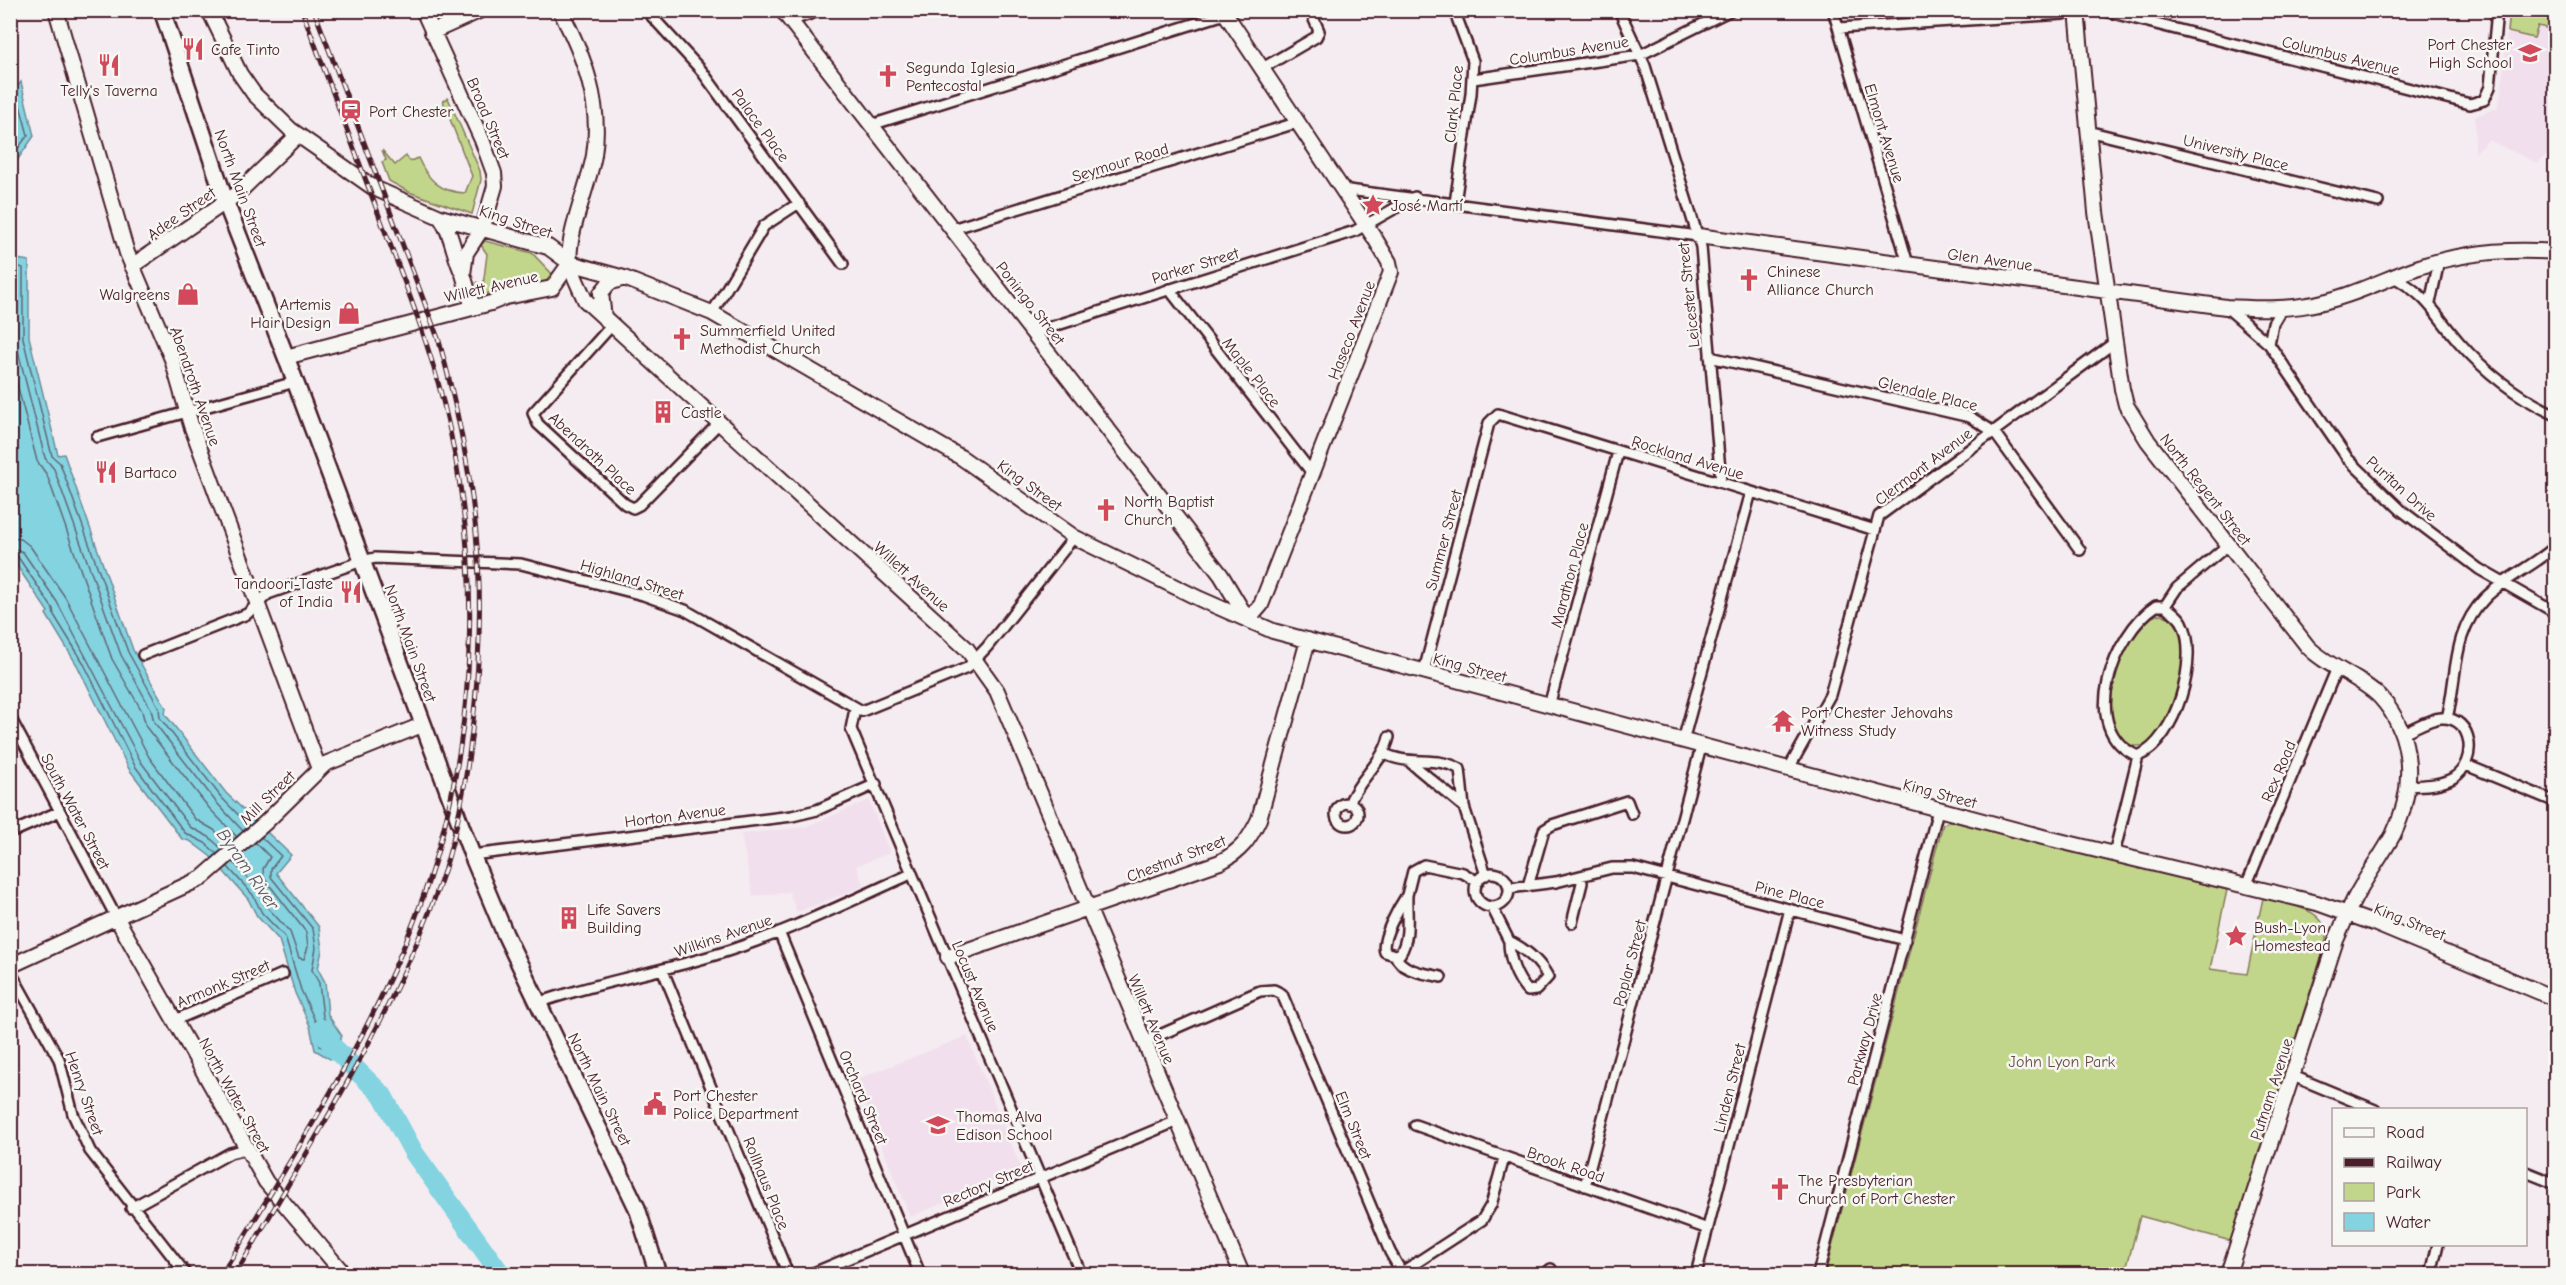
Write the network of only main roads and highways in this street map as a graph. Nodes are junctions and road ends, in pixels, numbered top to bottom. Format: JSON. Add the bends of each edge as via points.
{"nodes":[{"id":1,"x":162,"y":10,"type":"edge"},
{"id":2,"x":658,"y":1275,"type":"edge"}],
"edges":[{"from":1,"to":2,"type":"main road","name":"North Main Street","via":[[226,202],[472,855],[505,934],[637,1208]]}]}
